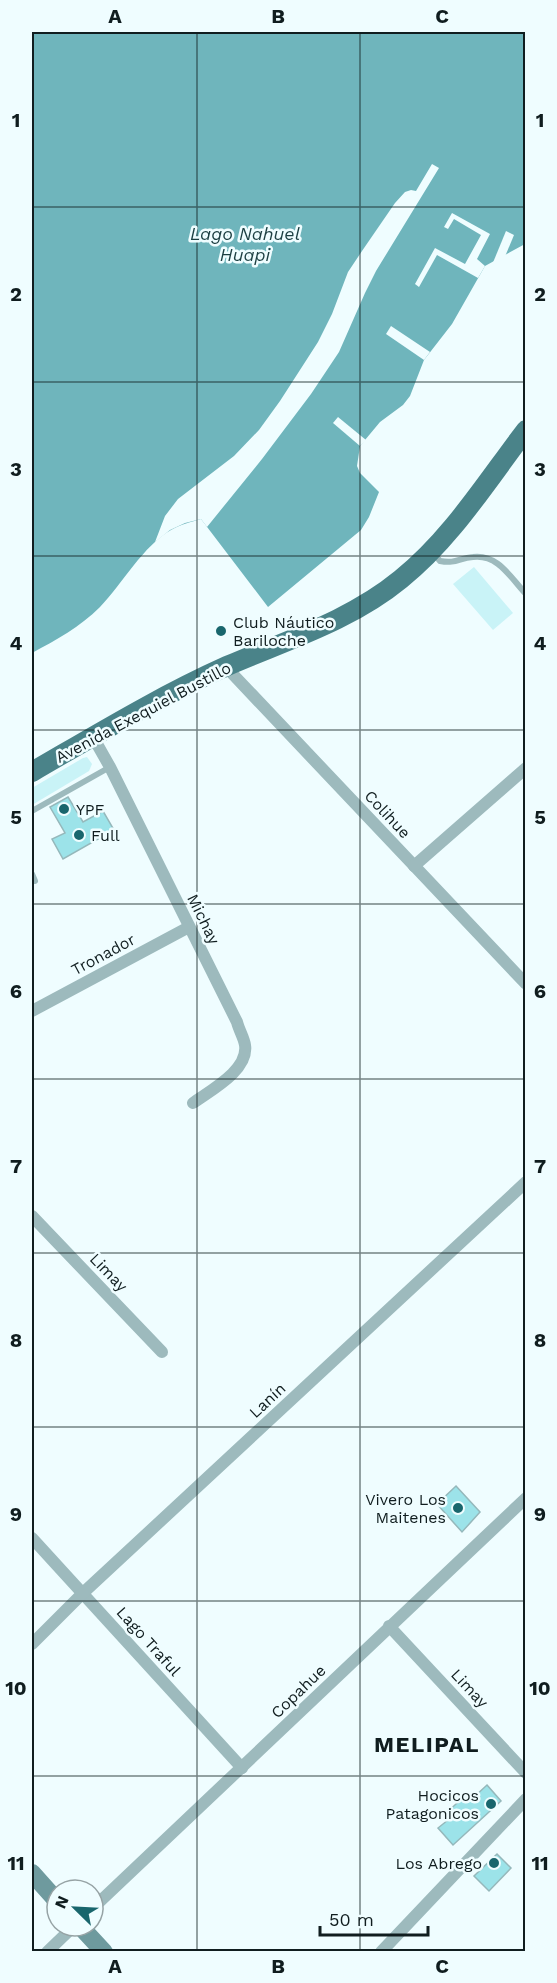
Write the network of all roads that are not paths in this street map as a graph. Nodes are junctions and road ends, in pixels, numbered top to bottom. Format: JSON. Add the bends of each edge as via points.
{"nodes":[{"id":1,"x":525,"y":430,"type":"edge"},
{"id":2,"x":431,"y":551,"type":"junction"},
{"id":3,"x":525,"y":594,"type":"edge"},
{"id":4,"x":226,"y":666,"type":"junction"},
{"id":5,"x":93,"y":737,"type":"junction"},
{"id":6,"x":110,"y":767,"type":"junction"},
{"id":7,"x":525,"y":768,"type":"edge"},
{"id":8,"x":32,"y":772,"type":"edge"},
{"id":9,"x":32,"y":811,"type":"edge"},
{"id":10,"x":414,"y":866,"type":"junction"},
{"id":11,"x":32,"y":874,"type":"edge"},
{"id":12,"x":35,"y":881,"type":"dead end"},
{"id":13,"x":189,"y":927,"type":"junction"},
{"id":14,"x":525,"y":984,"type":"edge"},
{"id":15,"x":32,"y":1011,"type":"edge"},
{"id":16,"x":193,"y":1103,"type":"dead end"},
{"id":17,"x":525,"y":1182,"type":"edge"},
{"id":18,"x":32,"y":1216,"type":"edge"},
{"id":19,"x":162,"y":1352,"type":"dead end"},
{"id":20,"x":525,"y":1498,"type":"edge"},
{"id":21,"x":32,"y":1538,"type":"edge"},
{"id":22,"x":83,"y":1593,"type":"junction"},
{"id":23,"x":389,"y":1626,"type":"junction"},
{"id":24,"x":32,"y":1644,"type":"edge"},
{"id":25,"x":242,"y":1768,"type":"junction"},
{"id":26,"x":525,"y":1773,"type":"edge"},
{"id":27,"x":525,"y":1799,"type":"edge"},
{"id":28,"x":32,"y":1873,"type":"edge"},
{"id":29,"x":45,"y":1888,"type":"edge"},
{"id":30,"x":105,"y":1897,"type":"edge"},
{"id":31,"x":62,"y":1938,"type":"edge"},
{"id":32,"x":91,"y":1938,"type":"edge"},
{"id":33,"x":47,"y":1952,"type":"edge"},
{"id":34,"x":104,"y":1952,"type":"edge"},
{"id":35,"x":381,"y":1952,"type":"edge"}],
"edges":[{"from":1,"to":2,"type":"main road","name":"Avenida Exequiel Bustillo"},
{"from":2,"to":3,"type":"lane","via":[[440,561],[452,563],[471,557],[495,560]]},
{"from":2,"to":4,"type":"main road","name":"Avenida Exequiel Bustillo","via":[[372,601],[327,626]]},
{"from":4,"to":5,"type":"main road","name":"Avenida Exequiel Bustillo"},
{"from":4,"to":10,"type":"street","name":"Colihue"},
{"from":5,"to":6,"type":"street","name":"Michay"},
{"from":5,"to":8,"type":"main road","name":"Avenida Exequiel Bustillo"},
{"from":6,"to":9,"type":"lane"},
{"from":6,"to":13,"type":"street","name":"Michay"},
{"from":7,"to":10,"type":"street"},
{"from":10,"to":14,"type":"street","name":"Colihue"},
{"from":11,"to":12,"type":"lane"},
{"from":13,"to":15,"type":"street","name":"Tronador"},
{"from":13,"to":16,"type":"street","name":"Michay","via":[[245,1046],[244,1061],[234,1072]]},
{"from":17,"to":22,"type":"street","name":"Lanín"},
{"from":18,"to":19,"type":"street","name":"Limay"},
{"from":20,"to":23,"type":"street","name":"Copahue"},
{"from":21,"to":22,"type":"street","name":"Lago Traful"},
{"from":22,"to":24,"type":"street","name":"Lanín"},
{"from":22,"to":25,"type":"street","name":"Lago Traful"},
{"from":23,"to":25,"type":"street","name":"Copahue"},
{"from":23,"to":26,"type":"street","name":"Limay"},
{"from":25,"to":30,"type":"street","name":"Copahue"},
{"from":27,"to":35,"type":"street"},
{"from":28,"to":29,"type":"main road"},
{"from":31,"to":33,"type":"street"},
{"from":32,"to":34,"type":"main road"}]}
